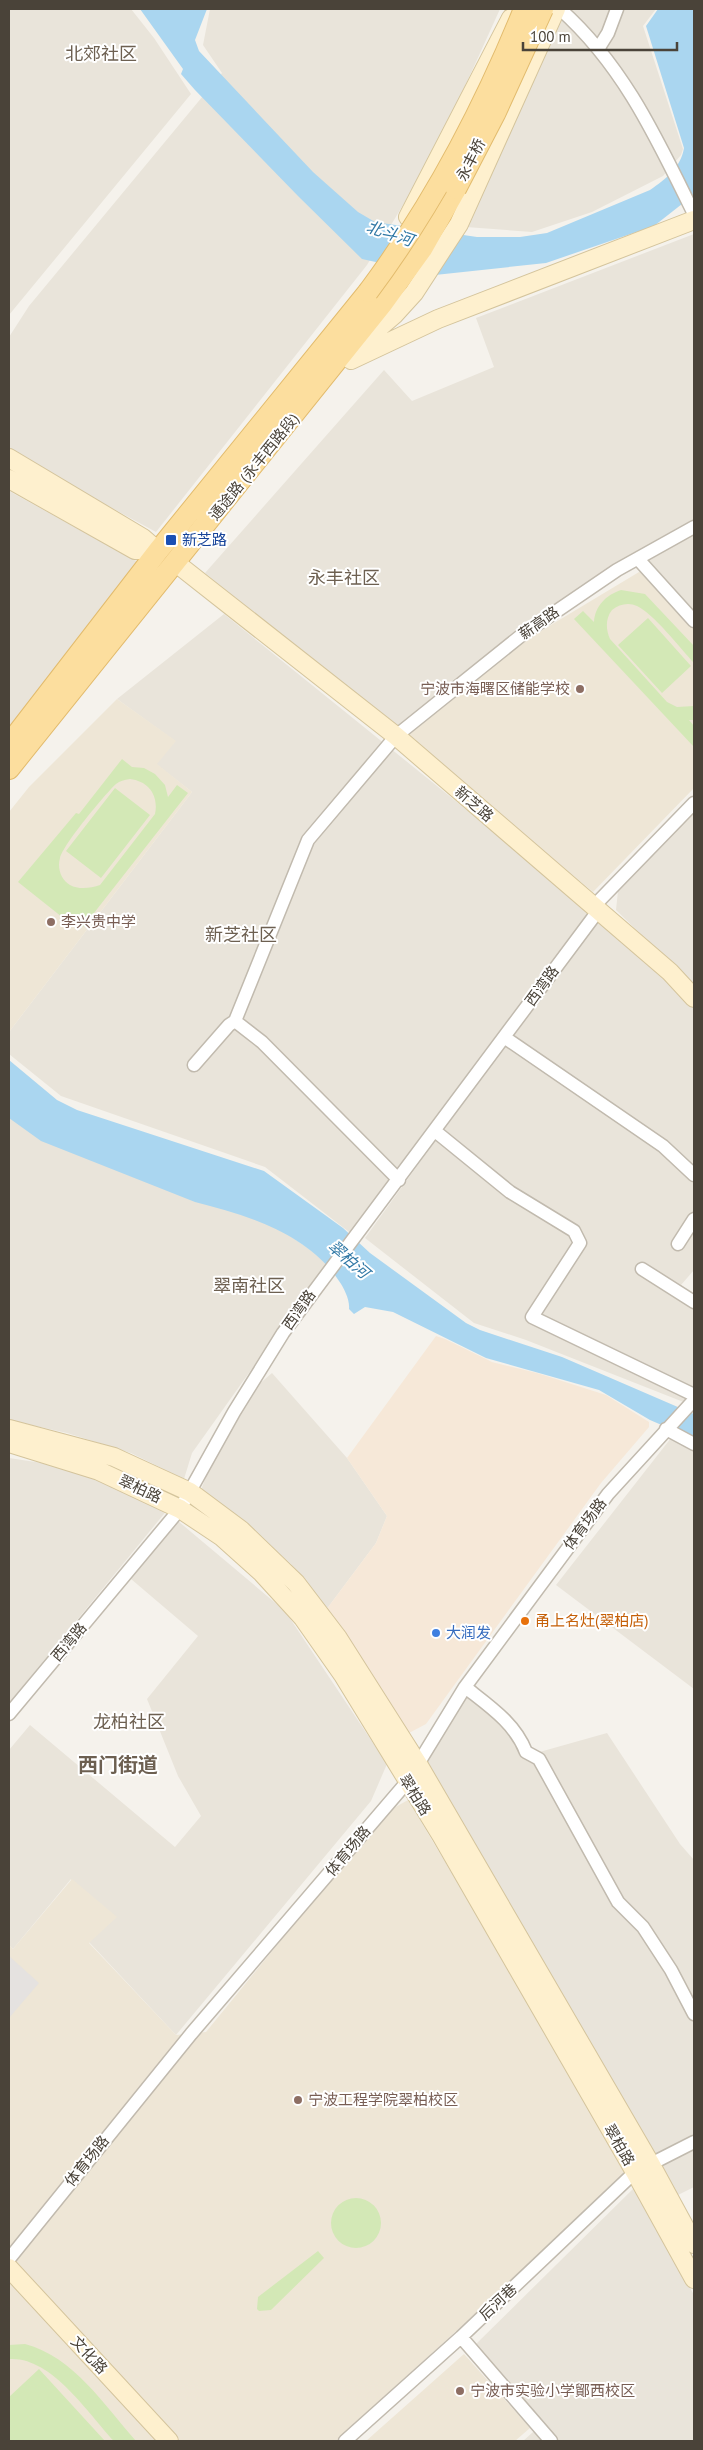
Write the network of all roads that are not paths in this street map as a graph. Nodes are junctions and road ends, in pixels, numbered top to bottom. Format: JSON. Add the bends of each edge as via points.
{"nodes":[{"id":1,"x":515,"y":9,"type":"edge"},
{"id":2,"x":524,"y":9,"type":"edge"},
{"id":3,"x":543,"y":9,"type":"edge"},
{"id":4,"x":558,"y":9,"type":"edge"},
{"id":5,"x":617,"y":9,"type":"edge"},
{"id":6,"x":598,"y":49,"type":"junction"},
{"id":7,"x":694,"y":214,"type":"edge"},
{"id":8,"x":694,"y":220,"type":"edge"},
{"id":9,"x":376,"y":298,"type":"junction"},
{"id":10,"x":345,"y":320,"type":"junction"},
{"id":11,"x":332,"y":369,"type":"junction"},
{"id":12,"x":9,"y":458,"type":"edge"},
{"id":13,"x":9,"y":479,"type":"edge"},
{"id":14,"x":694,"y":528,"type":"edge"},
{"id":15,"x":158,"y":552,"type":"junction"},
{"id":16,"x":638,"y":559,"type":"junction"},
{"id":17,"x":176,"y":563,"type":"junction"},
{"id":18,"x":694,"y":621,"type":"edge"},
{"id":19,"x":396,"y":736,"type":"junction"},
{"id":20,"x":9,"y":744,"type":"edge"},
{"id":21,"x":9,"y":769,"type":"edge"},
{"id":22,"x":694,"y":803,"type":"edge"},
{"id":23,"x":596,"y":909,"type":"junction"},
{"id":24,"x":694,"y":998,"type":"edge"},
{"id":25,"x":235,"y":1021,"type":"junction"},
{"id":26,"x":504,"y":1038,"type":"junction"},
{"id":27,"x":194,"y":1065,"type":"dead end"},
{"id":28,"x":435,"y":1131,"type":"junction"},
{"id":29,"x":694,"y":1173,"type":"edge"},
{"id":30,"x":399,"y":1180,"type":"junction"},
{"id":31,"x":694,"y":1219,"type":"edge"},
{"id":32,"x":678,"y":1244,"type":"dead end"},
{"id":33,"x":642,"y":1269,"type":"dead end"},
{"id":34,"x":694,"y":1302,"type":"edge"},
{"id":35,"x":694,"y":1395,"type":"edge"},
{"id":36,"x":694,"y":1400,"type":"edge"},
{"id":37,"x":9,"y":1428,"type":"edge"},
{"id":38,"x":666,"y":1429,"type":"junction"},
{"id":39,"x":9,"y":1444,"type":"edge"},
{"id":40,"x":694,"y":1444,"type":"edge"},
{"id":41,"x":190,"y":1492,"type":"junction"},
{"id":42,"x":180,"y":1509,"type":"junction"},
{"id":43,"x":465,"y":1687,"type":"junction"},
{"id":44,"x":9,"y":1714,"type":"edge"},
{"id":45,"x":418,"y":1764,"type":"junction"},
{"id":46,"x":407,"y":1782,"type":"junction"},
{"id":47,"x":693,"y":2009,"type":"edge"},
{"id":48,"x":694,"y":2142,"type":"edge"},
{"id":49,"x":643,"y":2168,"type":"junction"},
{"id":50,"x":694,"y":2244,"type":"edge"},
{"id":51,"x":9,"y":2259,"type":"edge"},
{"id":52,"x":9,"y":2268,"type":"edge"},
{"id":53,"x":694,"y":2279,"type":"edge"},
{"id":54,"x":461,"y":2336,"type":"junction"},
{"id":55,"x":168,"y":2441,"type":"edge"},
{"id":56,"x":345,"y":2441,"type":"edge"},
{"id":57,"x":550,"y":2441,"type":"edge"}],
"edges":[{"from":1,"to":10,"type":"main road","via":[[408,218],[371,272]]},
{"from":2,"to":9,"type":"main road","name":"永丰桥","bridge":true,"via":[[466,137],[398,252]]},
{"from":3,"to":9,"type":"main road","name":"永丰桥","bridge":true,"via":[[495,114],[422,249]]},
{"from":4,"to":6,"type":"street"},
{"from":4,"to":11,"type":"main road","via":[[459,224],[414,293],[394,315]]},
{"from":5,"to":6,"type":"street"},
{"from":6,"to":7,"type":"street","via":[[645,116]]},
{"from":8,"to":11,"type":"main road","via":[[438,319]]},
{"from":9,"to":10,"type":"main road","name":"通途路 (永丰西路段)"},
{"from":9,"to":11,"type":"main road","name":"通途路 (永丰西路段)"},
{"from":10,"to":15,"type":"main road","name":"通途路 (永丰西路段)"},
{"from":11,"to":17,"type":"main road","name":"通途路 (永丰西路段)"},
{"from":12,"to":15,"type":"main road","via":[[143,538]]},
{"from":13,"to":15,"type":"main road","via":[[135,550]]},
{"from":14,"to":16,"type":"street","name":"薪高路"},
{"from":15,"to":20,"type":"main road","name":"通途路 (永丰西路段)"},
{"from":16,"to":18,"type":"street"},
{"from":16,"to":19,"type":"street","name":"薪高路","via":[[523,634]]},
{"from":17,"to":19,"type":"main road","name":"新芝路"},
{"from":17,"to":21,"type":"main road","name":"通途路 (永丰西路段)"},
{"from":19,"to":23,"type":"main road","name":"新芝路"},
{"from":19,"to":25,"type":"street","name":"薪高路","via":[[308,840]]},
{"from":22,"to":23,"type":"street","name":"西湾路"},
{"from":23,"to":24,"type":"main road","name":"新芝路","via":[[670,972]]},
{"from":23,"to":26,"type":"street","name":"西湾路"},
{"from":25,"to":27,"type":"street"},
{"from":25,"to":30,"type":"street","via":[[262,1042]]},
{"from":26,"to":28,"type":"street","name":"西湾路"},
{"from":26,"to":29,"type":"street","via":[[656,1140]]},
{"from":28,"to":30,"type":"street","name":"西湾路"},
{"from":28,"to":35,"type":"street","via":[[510,1192],[574,1231],[580,1243],[532,1317]]},
{"from":30,"to":41,"type":"street","name":"西湾路","via":[[327,1271],[256,1375]]},
{"from":31,"to":32,"type":"street"},
{"from":33,"to":34,"type":"street"},
{"from":36,"to":38,"type":"street","name":"体育场路"},
{"from":37,"to":41,"type":"main road","name":"翠柏路","via":[[114,1457]]},
{"from":38,"to":40,"type":"street"},
{"from":38,"to":43,"type":"street","name":"体育场路","via":[[608,1494]]},
{"from":39,"to":42,"type":"main road","name":"翠柏路","via":[[100,1471]]},
{"from":41,"to":42,"type":"street","name":"西湾路"},
{"from":41,"to":45,"type":"main road","name":"翠柏路","via":[[241,1530],[296,1583],[338,1638]]},
{"from":42,"to":44,"type":"street","name":"西湾路"},
{"from":42,"to":46,"type":"main road","name":"翠柏路","via":[[222,1538],[262,1572],[303,1618],[343,1676]]},
{"from":43,"to":45,"type":"street","name":"体育场路"},
{"from":43,"to":47,"type":"street","via":[[503,1717],[520,1737],[526,1752],[538,1758],[618,1902],[643,1927]]},
{"from":45,"to":46,"type":"street","name":"体育场路"},
{"from":45,"to":49,"type":"main road","name":"翠柏路"},
{"from":46,"to":49,"type":"main road","name":"翠柏路"},
{"from":46,"to":51,"type":"street","name":"体育场路","via":[[191,2034]]},
{"from":48,"to":49,"type":"street","name":"后河巷"},
{"from":49,"to":50,"type":"main road","name":"翠柏路"},
{"from":49,"to":53,"type":"main road","name":"翠柏路"},
{"from":49,"to":54,"type":"street","name":"后河巷"},
{"from":52,"to":55,"type":"main road","name":"文化路"},
{"from":54,"to":56,"type":"street","name":"后河巷"},
{"from":54,"to":57,"type":"street"}]}
